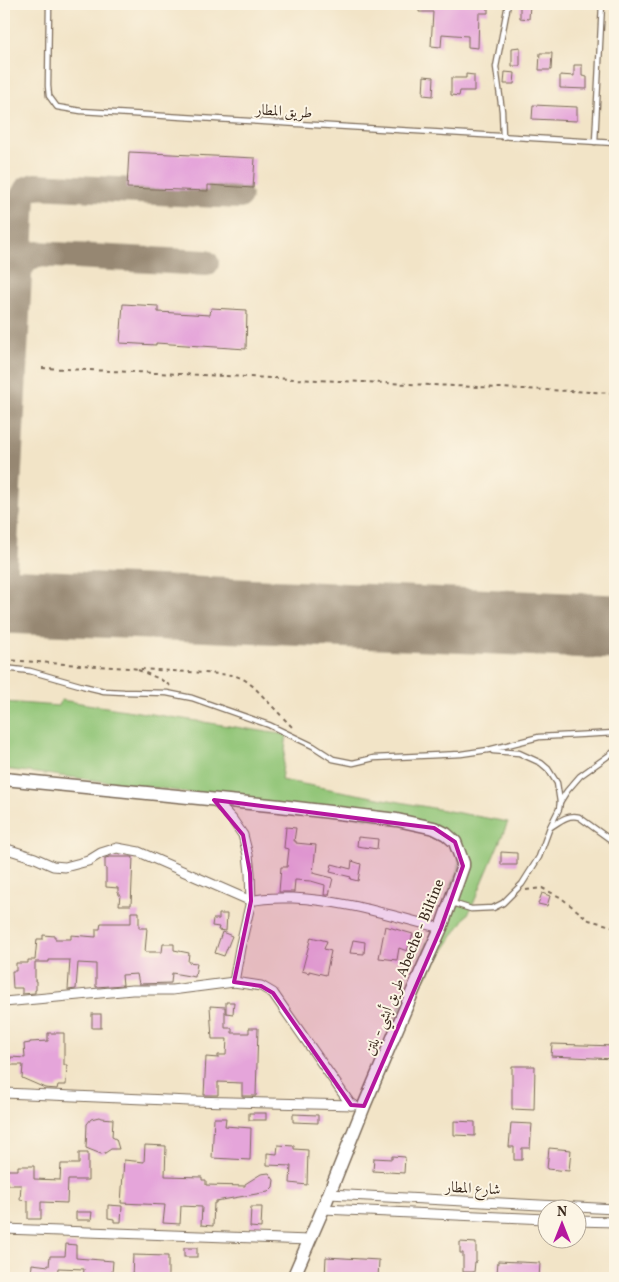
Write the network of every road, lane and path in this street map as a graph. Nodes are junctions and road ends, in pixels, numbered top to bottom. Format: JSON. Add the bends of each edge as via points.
{"nodes":[{"id":1,"x":49,"y":4,"type":"edge"},
{"id":2,"x":508,"y":4,"type":"edge"},
{"id":3,"x":602,"y":4,"type":"edge"},
{"id":4,"x":503,"y":137,"type":"junction"},
{"id":5,"x":596,"y":142,"type":"junction"},
{"id":6,"x":615,"y":144,"type":"edge"},
{"id":7,"x":42,"y":368,"type":"dead end"},
{"id":8,"x":615,"y":393,"type":"edge"},
{"id":9,"x":4,"y":660,"type":"edge"},
{"id":10,"x":4,"y":668,"type":"edge"},
{"id":11,"x":134,"y":668,"type":"junction"},
{"id":12,"x":184,"y":696,"type":"junction"},
{"id":13,"x":294,"y":729,"type":"dead end"},
{"id":14,"x":615,"y":733,"type":"edge"},
{"id":15,"x":488,"y":750,"type":"junction"},
{"id":16,"x":615,"y":751,"type":"edge"},
{"id":17,"x":4,"y":779,"type":"edge"},
{"id":18,"x":214,"y":800,"type":"junction"},
{"id":19,"x":560,"y":802,"type":"junction"},
{"id":20,"x":550,"y":827,"type":"junction"},
{"id":21,"x":615,"y":843,"type":"edge"},
{"id":22,"x":4,"y":848,"type":"edge"},
{"id":23,"x":514,"y":892,"type":"junction"},
{"id":24,"x":251,"y":901,"type":"junction"},
{"id":25,"x":450,"y":903,"type":"junction"},
{"id":26,"x":615,"y":927,"type":"edge"},
{"id":27,"x":441,"y":928,"type":"junction"},
{"id":28,"x":234,"y":982,"type":"junction"},
{"id":29,"x":4,"y":1002,"type":"edge"},
{"id":30,"x":4,"y":1093,"type":"edge"},
{"id":31,"x":358,"y":1106,"type":"junction"},
{"id":32,"x":328,"y":1194,"type":"junction"},
{"id":33,"x":536,"y":1207,"type":"edge"},
{"id":34,"x":323,"y":1209,"type":"junction"},
{"id":35,"x":586,"y":1209,"type":"edge"},
{"id":36,"x":615,"y":1209,"type":"edge"},
{"id":37,"x":536,"y":1219,"type":"edge"},
{"id":38,"x":586,"y":1221,"type":"edge"},
{"id":39,"x":615,"y":1222,"type":"edge"},
{"id":40,"x":4,"y":1228,"type":"edge"},
{"id":41,"x":309,"y":1240,"type":"junction"},
{"id":42,"x":293,"y":1278,"type":"edge"}],
"edges":[{"from":1,"to":4,"type":"lane","name":"طريق المطار","via":[[48,86],[58,107]]},
{"from":2,"to":4,"type":"lane","via":[[496,67]]},
{"from":3,"to":5,"type":"lane"},
{"from":4,"to":5,"type":"lane","name":"طريق المطار"},
{"from":5,"to":6,"type":"lane","name":"طريق المطار"},
{"from":7,"to":8,"type":"path"},
{"from":9,"to":11,"type":"path"},
{"from":10,"to":12,"type":"lane","via":[[30,670],[104,691]]},
{"from":11,"to":12,"type":"path","via":[[160,679]]},
{"from":11,"to":13,"type":"path","via":[[234,675],[254,687]]},
{"from":12,"to":15,"type":"lane","via":[[269,725],[342,762]]},
{"from":14,"to":15,"type":"lane","via":[[539,737]]},
{"from":15,"to":19,"type":"lane","via":[[520,753],[541,763],[557,783]]},
{"from":16,"to":19,"type":"lane","via":[[580,776]]},
{"from":17,"to":18,"type":"main road","name":"طريق أبشي - بلتن Abeche - Biltine"},
{"from":18,"to":24,"type":"street","via":[[243,835],[248,855]]},
{"from":18,"to":25,"type":"main road","name":"طريق أبشي - بلتن Abeche - Biltine","via":[[397,820],[434,828],[455,842],[463,863]]},
{"from":19,"to":20,"type":"lane"},
{"from":20,"to":21,"type":"lane","via":[[569,816],[576,816]]},
{"from":20,"to":23,"type":"lane","via":[[539,858]]},
{"from":22,"to":24,"type":"street","via":[[53,866],[65,867],[118,848],[130,850]]},
{"from":23,"to":25,"type":"lane","via":[[493,908],[471,909]]},
{"from":23,"to":26,"type":"path","via":[[542,888],[560,897],[589,920]]},
{"from":24,"to":27,"type":"street","via":[[278,898],[336,902]]},
{"from":24,"to":28,"type":"street"},
{"from":25,"to":27,"type":"main road","name":"طريق أبشي - بلتن Abeche - Biltine"},
{"from":27,"to":31,"type":"main road","name":"طريق أبشي - بلتن Abeche - Biltine"},
{"from":28,"to":29,"type":"street","via":[[172,990],[132,990]]},
{"from":28,"to":31,"type":"street","via":[[261,986],[273,993]]},
{"from":30,"to":31,"type":"street"},
{"from":31,"to":32,"type":"main road","name":"طريق أبشي - بلتن Abeche - Biltine"},
{"from":32,"to":33,"type":"street","name":"شارع المطار"},
{"from":32,"to":34,"type":"main road","name":"طريق أبشي - بلتن Abeche - Biltine"},
{"from":34,"to":37,"type":"street","name":"شارع المطار"},
{"from":34,"to":41,"type":"main road","name":"طريق أبشي - بلتن Abeche - Biltine"},
{"from":35,"to":36,"type":"street","name":"شارع المطار"},
{"from":38,"to":39,"type":"street"},
{"from":40,"to":41,"type":"street"},
{"from":41,"to":42,"type":"main road","name":"طريق أبشي - بلتن Abeche - Biltine"}]}
